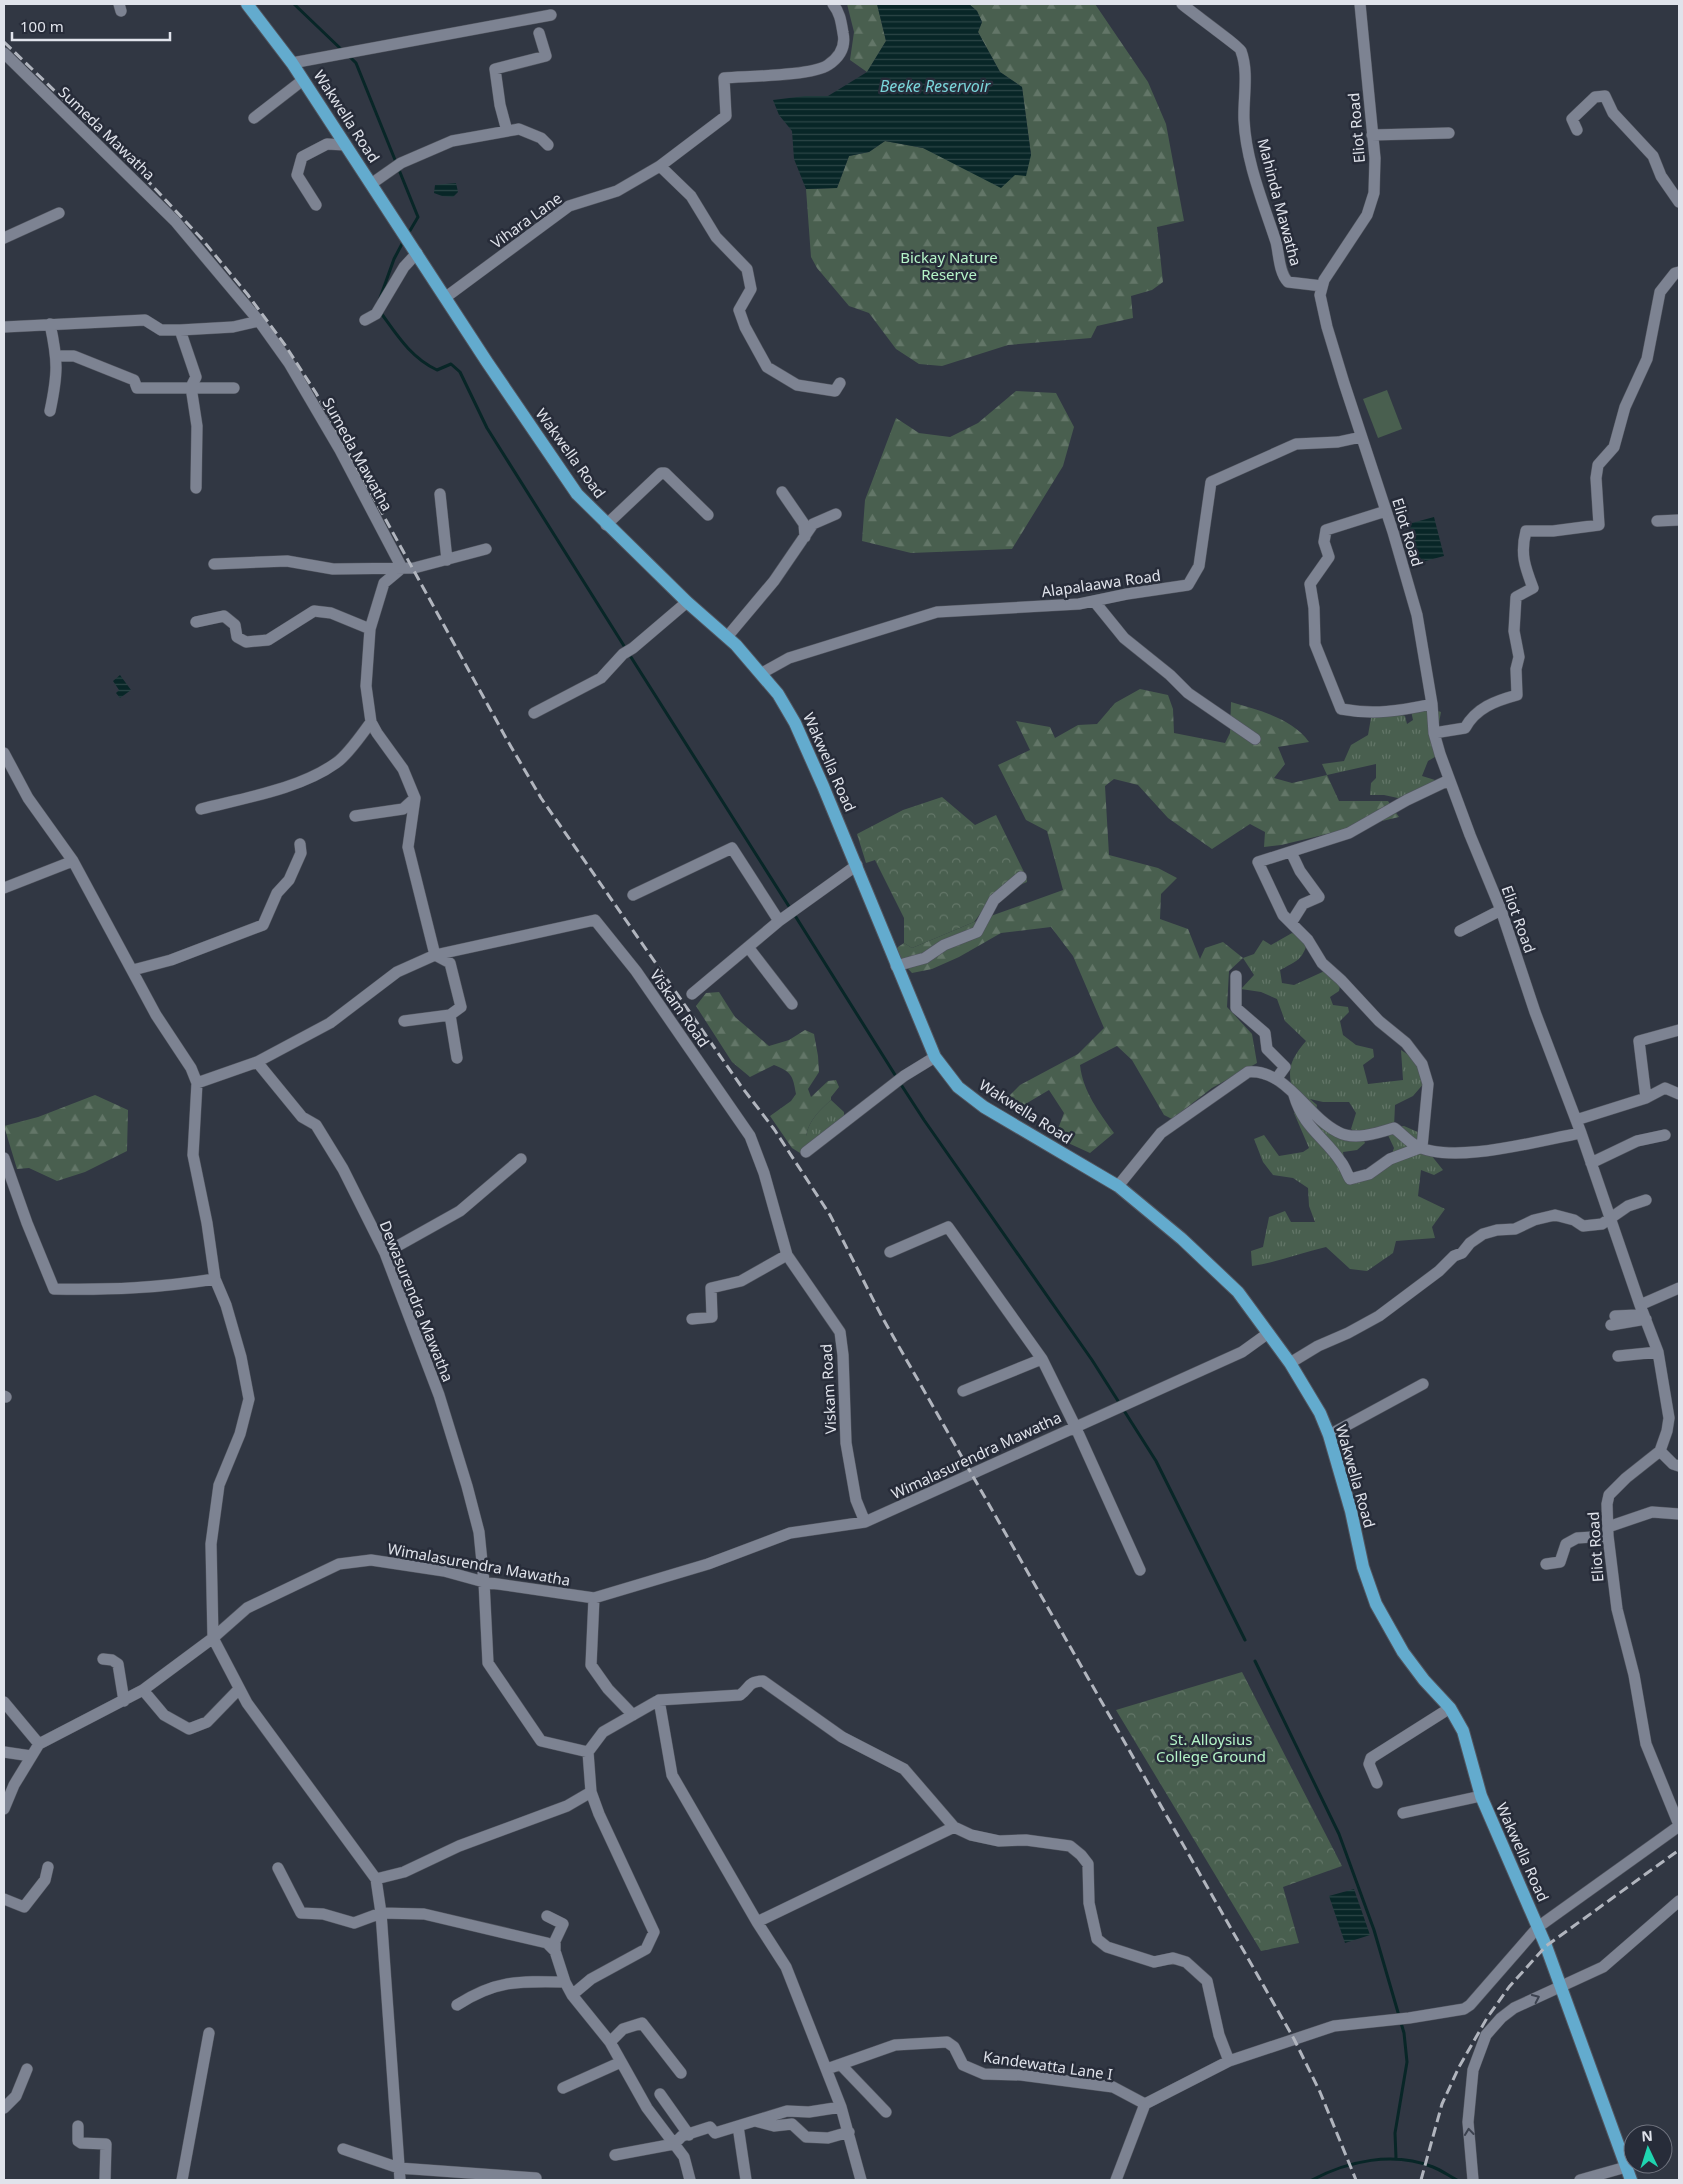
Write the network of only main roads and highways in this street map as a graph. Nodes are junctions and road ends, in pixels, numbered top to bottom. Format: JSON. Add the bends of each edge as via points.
{"nodes":[{"id":1,"x":248,"y":4,"type":"edge"},
{"id":2,"x":1631,"y":2180,"type":"edge"}],
"edges":[{"from":1,"to":2,"type":"main road","name":"Wakwella Road","via":[[292,63],[577,494],[726,637],[778,694],[795,723],[857,865],[935,1057],[958,1087],[984,1107],[1118,1186],[1238,1292],[1290,1363],[1330,1435],[1363,1567],[1376,1604],[1403,1652],[1450,1708],[1463,1731],[1481,1796],[1538,1927]]}]}
